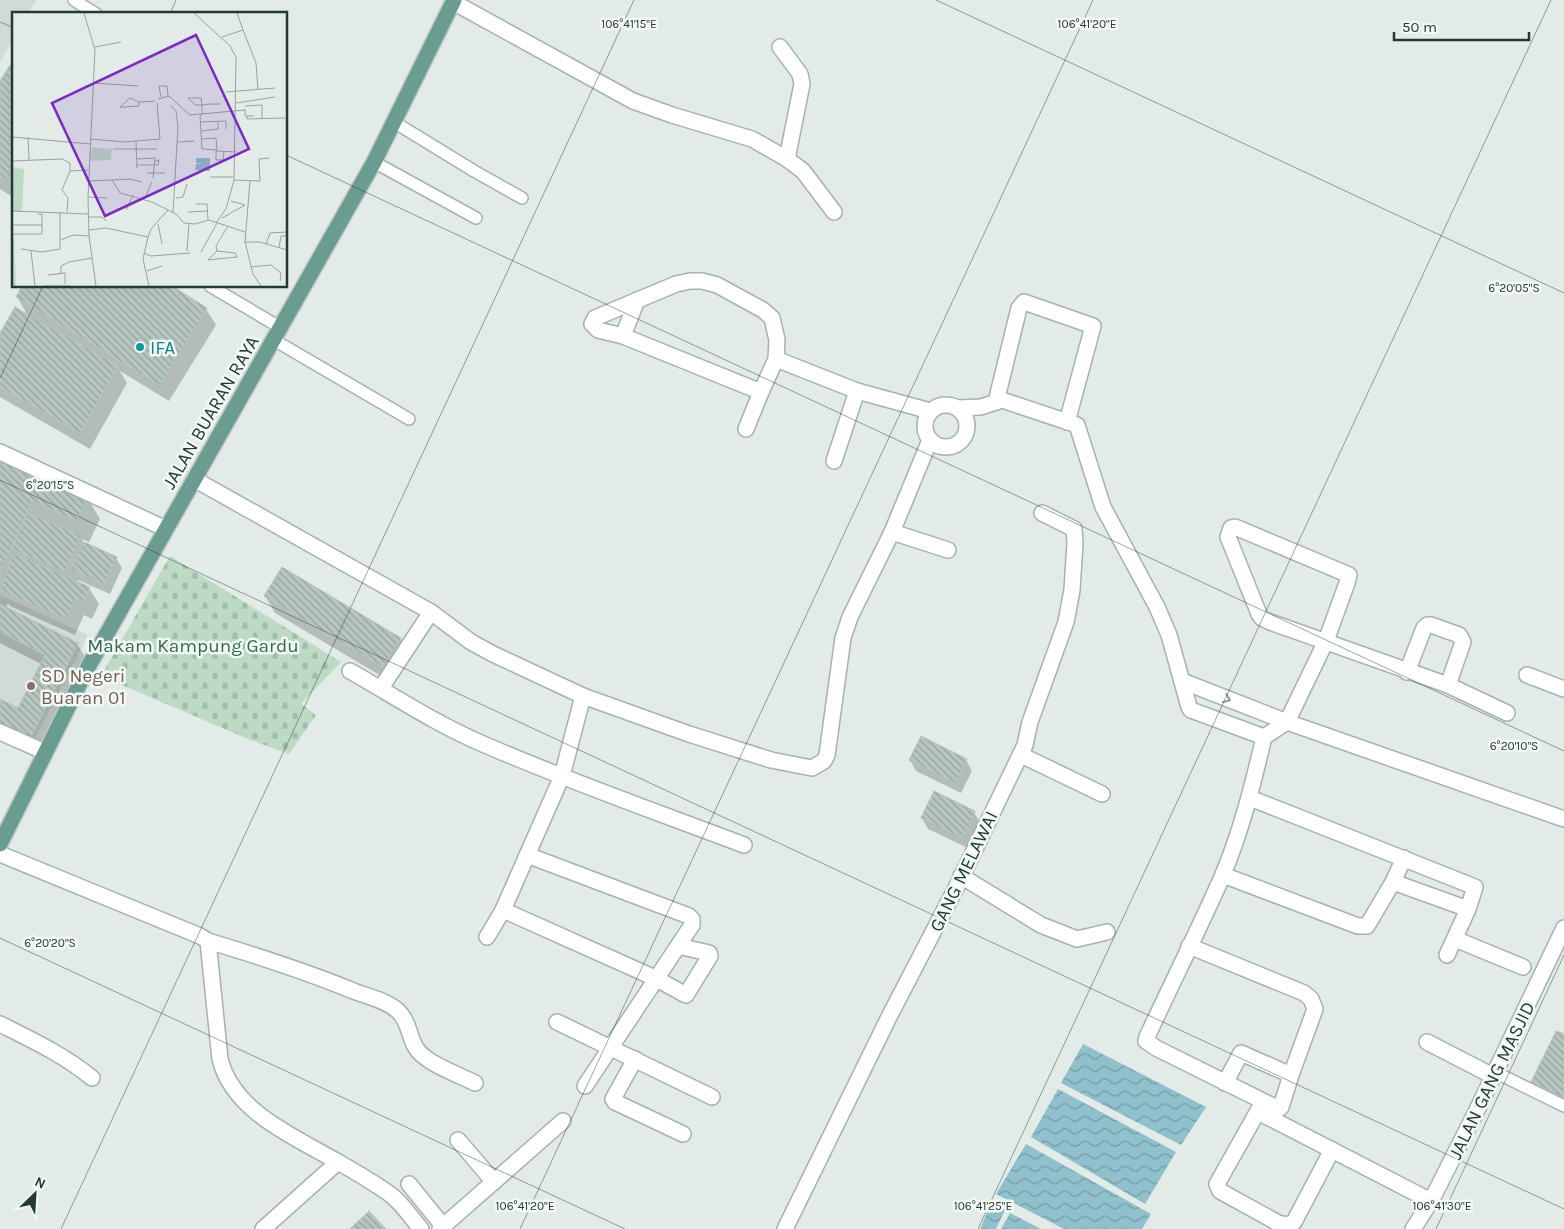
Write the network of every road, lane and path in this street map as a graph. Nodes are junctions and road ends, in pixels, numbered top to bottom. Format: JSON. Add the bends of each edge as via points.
{"nodes":[{"id":1,"x":74,"y":0,"type":"edge"},
{"id":2,"x":454,"y":1,"type":"edge"},
{"id":3,"x":93,"y":12,"type":"edge"},
{"id":4,"x":780,"y":48,"type":"dead end"},
{"id":5,"x":394,"y":122,"type":"junction"},
{"id":6,"x":787,"y":159,"type":"junction"},
{"id":7,"x":374,"y":162,"type":"junction"},
{"id":8,"x":522,"y":198,"type":"dead end"},
{"id":9,"x":834,"y":212,"type":"dead end"},
{"id":10,"x":476,"y":218,"type":"dead end"},
{"id":11,"x":213,"y":288,"type":"edge"},
{"id":12,"x":637,"y":300,"type":"junction"},
{"id":13,"x":277,"y":334,"type":"junction"},
{"id":14,"x":623,"y":336,"type":"junction"},
{"id":15,"x":776,"y":359,"type":"junction"},
{"id":16,"x":856,"y":391,"type":"junction"},
{"id":17,"x":761,"y":392,"type":"junction"},
{"id":18,"x":996,"y":402,"type":"junction"},
{"id":19,"x":957,"y":408,"type":"junction"},
{"id":20,"x":930,"y":411,"type":"junction"},
{"id":21,"x":409,"y":419,"type":"dead end"},
{"id":22,"x":1067,"y":422,"type":"junction"},
{"id":23,"x":746,"y":429,"type":"dead end"},
{"id":24,"x":930,"y":440,"type":"junction"},
{"id":25,"x":0,"y":452,"type":"edge"},
{"id":26,"x":834,"y":461,"type":"dead end"},
{"id":27,"x":194,"y":479,"type":"junction"},
{"id":28,"x":1042,"y":513,"type":"dead end"},
{"id":29,"x":166,"y":529,"type":"junction"},
{"id":30,"x":892,"y":532,"type":"junction"},
{"id":31,"x":948,"y":550,"type":"dead end"},
{"id":32,"x":431,"y":612,"type":"junction"},
{"id":33,"x":1326,"y":641,"type":"junction"},
{"id":34,"x":350,"y":671,"type":"dead end"},
{"id":35,"x":1407,"y":672,"type":"junction"},
{"id":36,"x":1527,"y":675,"type":"dead end"},
{"id":37,"x":1182,"y":681,"type":"junction"},
{"id":38,"x":1448,"y":685,"type":"junction"},
{"id":39,"x":380,"y":688,"type":"junction"},
{"id":40,"x":1564,"y":689,"type":"edge"},
{"id":41,"x":583,"y":696,"type":"junction"},
{"id":42,"x":1507,"y":712,"type":"dead end"},
{"id":43,"x":1287,"y":722,"type":"junction"},
{"id":44,"x":0,"y":732,"type":"edge"},
{"id":45,"x":1264,"y":737,"type":"junction"},
{"id":46,"x":45,"y":752,"type":"junction"},
{"id":47,"x":1021,"y":755,"type":"junction"},
{"id":48,"x":562,"y":776,"type":"junction"},
{"id":49,"x":1102,"y":794,"type":"dead end"},
{"id":50,"x":1250,"y":798,"type":"junction"},
{"id":51,"x":1564,"y":820,"type":"edge"},
{"id":52,"x":0,"y":844,"type":"edge"},
{"id":53,"x":744,"y":844,"type":"dead end"},
{"id":54,"x":0,"y":854,"type":"edge"},
{"id":55,"x":527,"y":854,"type":"junction"},
{"id":56,"x":1404,"y":858,"type":"junction"},
{"id":57,"x":1223,"y":875,"type":"junction"},
{"id":58,"x":961,"y":876,"type":"junction"},
{"id":59,"x":1393,"y":882,"type":"junction"},
{"id":60,"x":1468,"y":909,"type":"junction"},
{"id":61,"x":503,"y":910,"type":"junction"},
{"id":62,"x":1564,"y":928,"type":"edge"},
{"id":63,"x":1107,"y":932,"type":"dead end"},
{"id":64,"x":487,"y":937,"type":"dead end"},
{"id":65,"x":1455,"y":938,"type":"junction"},
{"id":66,"x":208,"y":941,"type":"junction"},
{"id":67,"x":678,"y":946,"type":"junction"},
{"id":68,"x":1189,"y":946,"type":"junction"},
{"id":69,"x":1447,"y":955,"type":"dead end"},
{"id":70,"x":1523,"y":967,"type":"dead end"},
{"id":71,"x":656,"y":978,"type":"junction"},
{"id":72,"x":557,"y":1022,"type":"dead end"},
{"id":73,"x":0,"y":1024,"type":"edge"},
{"id":74,"x":1426,"y":1042,"type":"dead end"},
{"id":75,"x":610,"y":1047,"type":"junction"},
{"id":76,"x":634,"y":1058,"type":"junction"},
{"id":77,"x":1494,"y":1074,"type":"junction"},
{"id":78,"x":1291,"y":1075,"type":"junction"},
{"id":79,"x":92,"y":1078,"type":"dead end"},
{"id":80,"x":475,"y":1082,"type":"dead end"},
{"id":81,"x":1225,"y":1083,"type":"junction"},
{"id":82,"x":585,"y":1086,"type":"dead end"},
{"id":83,"x":712,"y":1097,"type":"dead end"},
{"id":84,"x":1564,"y":1106,"type":"edge"},
{"id":85,"x":1260,"y":1107,"type":"junction"},
{"id":86,"x":563,"y":1121,"type":"dead end"},
{"id":87,"x":683,"y":1134,"type":"dead end"},
{"id":88,"x":458,"y":1140,"type":"dead end"},
{"id":89,"x":1332,"y":1150,"type":"junction"},
{"id":90,"x":338,"y":1162,"type":"junction"},
{"id":91,"x":494,"y":1182,"type":"junction"},
{"id":92,"x":409,"y":1184,"type":"dead end"},
{"id":93,"x":1431,"y":1201,"type":"junction"},
{"id":94,"x":442,"y":1228,"type":"edge"},
{"id":95,"x":263,"y":1229,"type":"edge"},
{"id":96,"x":421,"y":1229,"type":"edge"},
{"id":97,"x":785,"y":1229,"type":"edge"},
{"id":98,"x":1413,"y":1229,"type":"edge"}],
"edges":[{"from":1,"to":3,"type":"lane"},
{"from":2,"to":5,"type":"main road","name":"JALAN BUARAN RAYA"},
{"from":2,"to":6,"type":"street","via":[[633,101],[743,135]]},
{"from":4,"to":6,"type":"street","via":[[800,74],[802,84]]},
{"from":5,"to":7,"type":"main road","name":"JALAN BUARAN RAYA"},
{"from":5,"to":8,"type":"lane"},
{"from":6,"to":9,"type":"street","via":[[803,171]]},
{"from":7,"to":10,"type":"lane"},
{"from":7,"to":13,"type":"main road","name":"JALAN BUARAN RAYA"},
{"from":11,"to":13,"type":"lane"},
{"from":12,"to":14,"type":"street"},
{"from":12,"to":14,"type":"street","via":[[592,321],[598,330]]},
{"from":12,"to":15,"type":"street","via":[[690,281],[717,285],[772,318],[777,340]]},
{"from":13,"to":21,"type":"lane"},
{"from":13,"to":27,"type":"main road","name":"JALAN BUARAN RAYA"},
{"from":14,"to":17,"type":"street"},
{"from":15,"to":16,"type":"street"},
{"from":15,"to":17,"type":"street"},
{"from":16,"to":20,"type":"street"},
{"from":16,"to":26,"type":"street"},
{"from":17,"to":23,"type":"street"},
{"from":18,"to":19,"type":"street","via":[[981,407]]},
{"from":18,"to":22,"type":"street","via":[[1002,400]]},
{"from":18,"to":22,"type":"street","via":[[1019,308],[1024,302],[1094,326]]},
{"from":19,"to":20,"type":"street","via":[[943,405]]},
{"from":19,"to":24,"type":"street","via":[[963,413],[967,426],[961,440],[948,446]]},
{"from":20,"to":24,"type":"street","via":[[924,424]]},
{"from":22,"to":37,"type":"street","via":[[1077,425],[1103,507],[1164,623]]},
{"from":24,"to":30,"type":"street"},
{"from":25,"to":29,"type":"street"},
{"from":27,"to":29,"type":"main road","name":"JALAN BUARAN RAYA"},
{"from":27,"to":32,"type":"street"},
{"from":28,"to":47,"type":"street","name":"GANG MELAWAI","via":[[1074,529],[1072,590],[1066,622],[1037,699]]},
{"from":29,"to":46,"type":"main road","name":"JALAN BUARAN RAYA"},
{"from":30,"to":31,"type":"street"},
{"from":30,"to":41,"type":"street","via":[[843,638],[827,755],[820,765],[812,768],[771,760]]},
{"from":32,"to":39,"type":"street"},
{"from":32,"to":41,"type":"street","via":[[471,642]]},
{"from":33,"to":33,"type":"street","via":[[1348,576],[1236,527],[1231,528],[1228,537],[1262,618]]},
{"from":33,"to":35,"type":"street"},
{"from":33,"to":43,"type":"street"},
{"from":34,"to":39,"type":"street"},
{"from":35,"to":38,"type":"street"},
{"from":35,"to":38,"type":"street","via":[[1424,628],[1431,625],[1462,638]]},
{"from":36,"to":40,"type":"street"},
{"from":37,"to":43,"type":"street","one_way":true},
{"from":37,"to":45,"type":"street","via":[[1191,710]]},
{"from":38,"to":42,"type":"street"},
{"from":39,"to":48,"type":"street","via":[[482,744]]},
{"from":41,"to":48,"type":"street"},
{"from":43,"to":45,"type":"street"},
{"from":43,"to":51,"type":"street"},
{"from":44,"to":46,"type":"street"},
{"from":45,"to":50,"type":"street"},
{"from":46,"to":52,"type":"main road","name":"JALAN BUARAN RAYA"},
{"from":47,"to":49,"type":"street"},
{"from":47,"to":58,"type":"street","name":"GANG MELAWAI"},
{"from":48,"to":53,"type":"street"},
{"from":48,"to":55,"type":"street"},
{"from":50,"to":56,"type":"street"},
{"from":50,"to":57,"type":"street"},
{"from":54,"to":66,"type":"street"},
{"from":55,"to":61,"type":"street"},
{"from":55,"to":67,"type":"street","via":[[689,916],[692,925]]},
{"from":56,"to":59,"type":"street"},
{"from":56,"to":60,"type":"street","via":[[1475,887]]},
{"from":57,"to":59,"type":"street","via":[[1358,926],[1367,926]]},
{"from":57,"to":68,"type":"street"},
{"from":58,"to":63,"type":"street","via":[[1033,921],[1077,939]]},
{"from":58,"to":97,"type":"street","name":"GANG MELAWAI"},
{"from":59,"to":60,"type":"street"},
{"from":60,"to":65,"type":"street"},
{"from":61,"to":64,"type":"street"},
{"from":61,"to":71,"type":"street"},
{"from":62,"to":77,"type":"street","name":"JALAN GANG MASJID"},
{"from":65,"to":69,"type":"street"},
{"from":65,"to":70,"type":"street"},
{"from":66,"to":80,"type":"street","via":[[383,1002],[398,1011],[406,1021],[420,1053]]},
{"from":66,"to":90,"type":"street","via":[[223,1072],[255,1111],[279,1130]]},
{"from":67,"to":71,"type":"street"},
{"from":67,"to":71,"type":"street","via":[[709,953],[710,956],[687,995]]},
{"from":68,"to":78,"type":"street","via":[[1312,999],[1315,1009]]},
{"from":68,"to":81,"type":"street","via":[[1146,1040]]},
{"from":71,"to":75,"type":"street"},
{"from":72,"to":75,"type":"street"},
{"from":73,"to":79,"type":"street","via":[[58,1053]]},
{"from":74,"to":77,"type":"street"},
{"from":75,"to":76,"type":"street"},
{"from":75,"to":82,"type":"street"},
{"from":76,"to":83,"type":"street"},
{"from":76,"to":87,"type":"street","via":[[613,1099]]},
{"from":77,"to":84,"type":"lane"},
{"from":77,"to":93,"type":"street","name":"JALAN GANG MASJID"},
{"from":78,"to":81,"type":"street","via":[[1241,1053]]},
{"from":78,"to":85,"type":"street","via":[[1281,1107]]},
{"from":81,"to":85,"type":"street"},
{"from":85,"to":89,"type":"street"},
{"from":85,"to":89,"type":"street","via":[[1217,1184],[1220,1191],[1287,1225],[1294,1222]]},
{"from":86,"to":91,"type":"street"},
{"from":88,"to":91,"type":"street"},
{"from":89,"to":93,"type":"street"},
{"from":90,"to":95,"type":"street"},
{"from":90,"to":96,"type":"street","via":[[386,1191]]},
{"from":91,"to":94,"type":"street"},
{"from":92,"to":94,"type":"street"},
{"from":93,"to":98,"type":"street","name":"JALAN GANG MASJID"}]}
